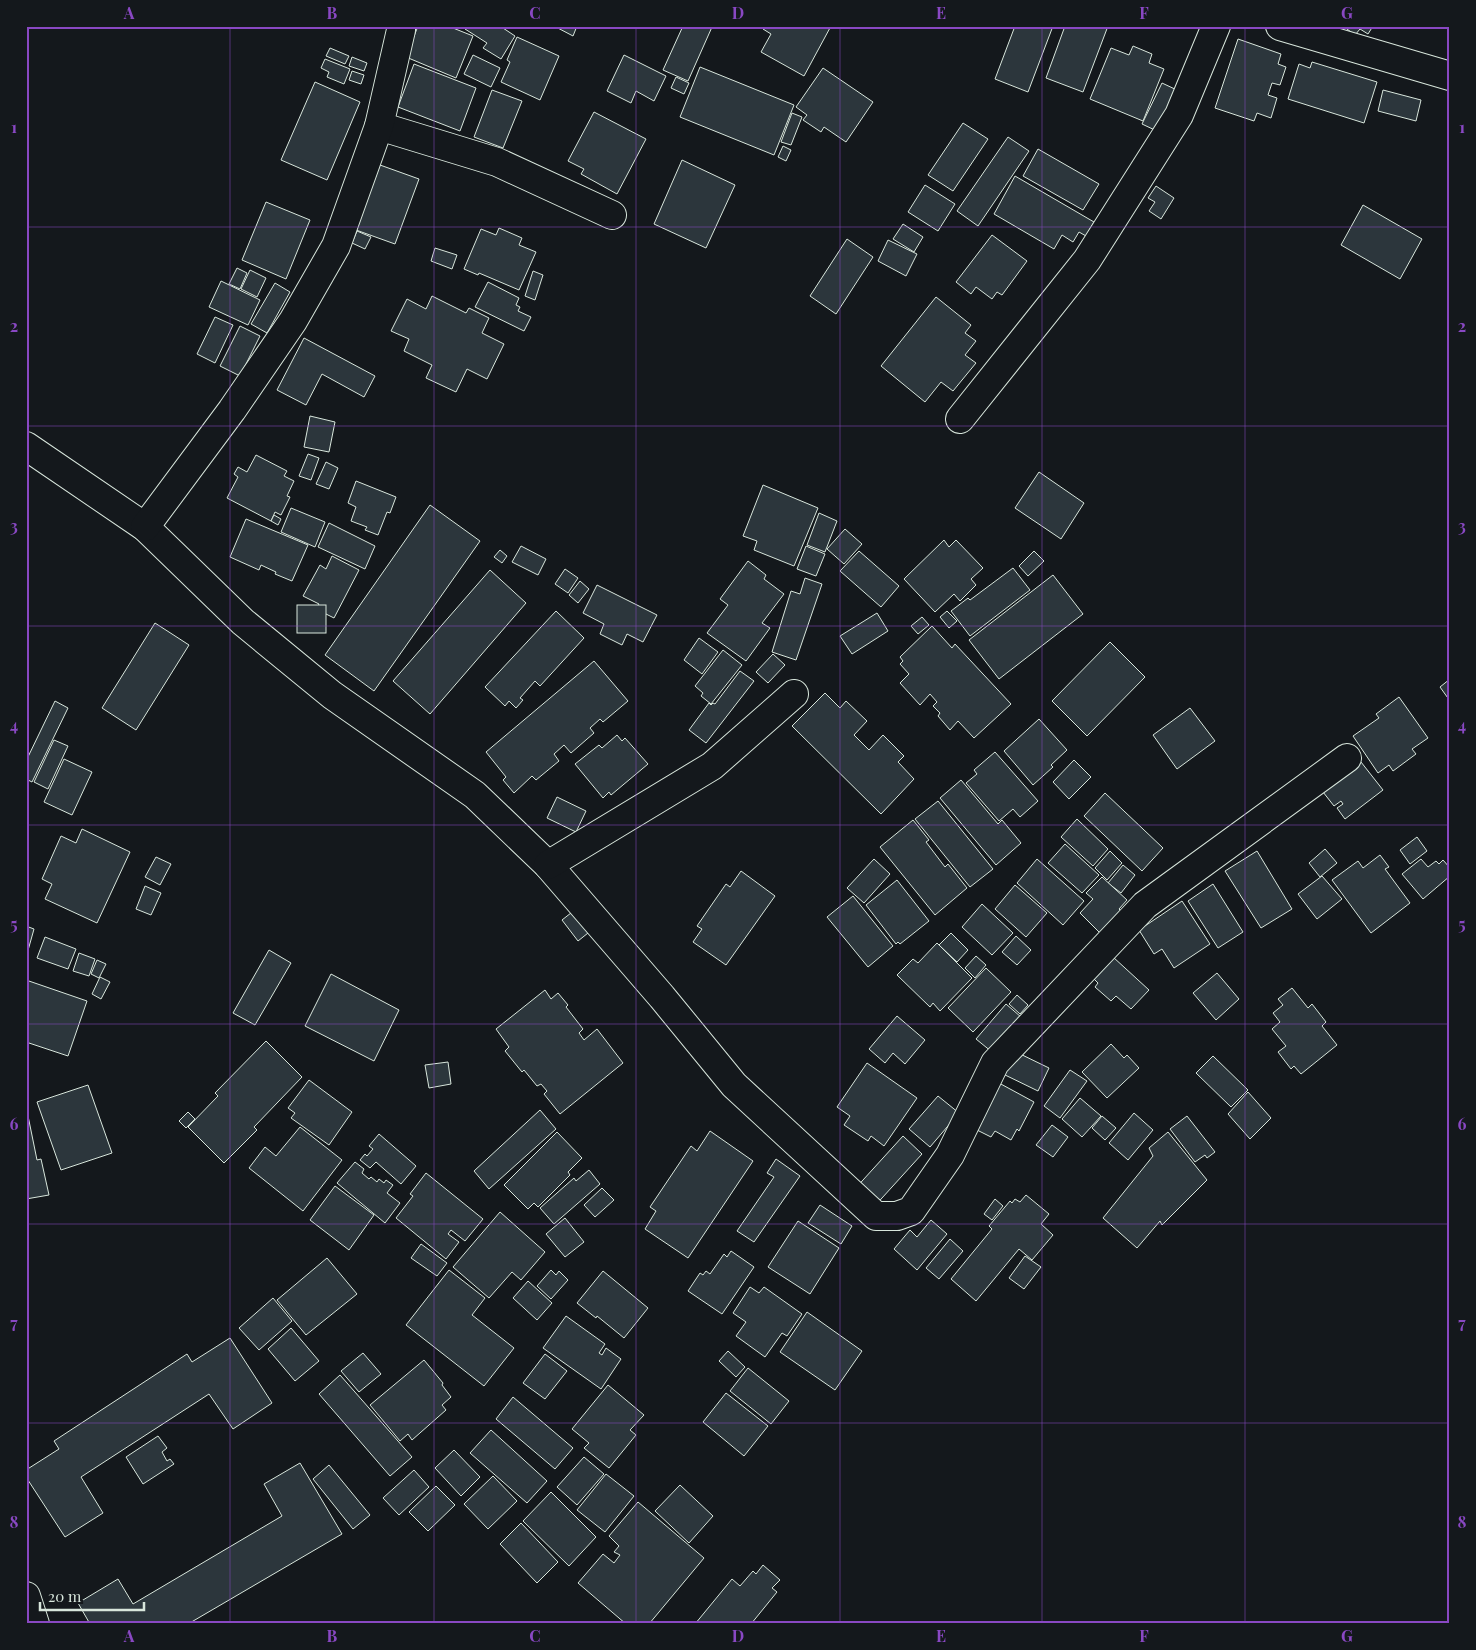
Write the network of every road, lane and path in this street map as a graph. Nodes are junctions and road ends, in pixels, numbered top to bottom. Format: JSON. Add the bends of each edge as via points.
{"nodes":[{"id":1,"x":1216,"y":26,"type":"edge"},
{"id":2,"x":1280,"y":26,"type":"edge"},
{"id":3,"x":401,"y":30,"type":"dead end"},
{"id":4,"x":1450,"y":76,"type":"edge"},
{"id":5,"x":379,"y":126,"type":"junction"},
{"id":6,"x":612,"y":216,"type":"dead end"},
{"id":7,"x":960,"y":419,"type":"dead end"},
{"id":8,"x":26,"y":446,"type":"edge"},
{"id":9,"x":145,"y":527,"type":"junction"},
{"id":10,"x":794,"y":694,"type":"dead end"},
{"id":11,"x":1347,"y":758,"type":"dead end"},
{"id":12,"x":548,"y":865,"type":"junction"},
{"id":13,"x":26,"y":1596,"type":"edge"},
{"id":14,"x":34,"y":1624,"type":"edge"}],
"edges":[{"from":1,"to":7,"type":"street","via":[[1179,115],[1087,260]]},
{"from":2,"to":4,"type":"street"},
{"from":3,"to":5,"type":"street"},
{"from":5,"to":6,"type":"street","via":[[497,162]]},
{"from":5,"to":9,"type":"street","via":[[336,246],[293,321]]},
{"from":8,"to":9,"type":"street"},
{"from":9,"to":12,"type":"street","via":[[243,622],[332,695],[475,795]]},
{"from":10,"to":12,"type":"street","via":[[712,766]]},
{"from":11,"to":12,"type":"street","via":[[1145,906],[995,1063],[950,1155],[912,1211],[896,1216],[876,1216],[734,1085]]},
{"from":13,"to":14,"type":"street"}]}
